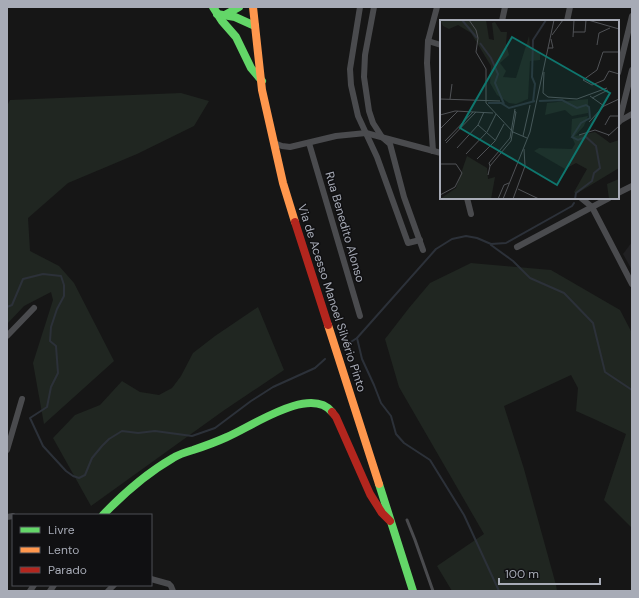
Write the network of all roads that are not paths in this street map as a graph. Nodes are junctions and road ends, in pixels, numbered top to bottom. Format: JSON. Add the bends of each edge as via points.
{"nodes":[{"id":1,"x":238,"y":7,"type":"edge"},
{"id":2,"x":253,"y":7,"type":"edge"},
{"id":3,"x":360,"y":7,"type":"edge"},
{"id":4,"x":374,"y":7,"type":"edge"},
{"id":5,"x":437,"y":7,"type":"edge"},
{"id":6,"x":505,"y":7,"type":"edge"},
{"id":7,"x":570,"y":7,"type":"edge"},
{"id":8,"x":215,"y":10,"type":"edge"},
{"id":9,"x":226,"y":15,"type":"junction"},
{"id":10,"x":632,"y":16,"type":"edge"},
{"id":11,"x":502,"y":20,"type":"edge"},
{"id":12,"x":567,"y":20,"type":"edge"},
{"id":13,"x":255,"y":26,"type":"junction"},
{"id":14,"x":428,"y":41,"type":"junction"},
{"id":15,"x":440,"y":44,"type":"edge"},
{"id":16,"x":352,"y":54,"type":"junction"},
{"id":17,"x":365,"y":55,"type":"junction"},
{"id":18,"x":619,"y":69,"type":"edge"},
{"id":19,"x":632,"y":70,"type":"edge"},
{"id":20,"x":364,"y":77,"type":"junction"},
{"id":21,"x":350,"y":79,"type":"junction"},
{"id":22,"x":262,"y":81,"type":"junction"},
{"id":23,"x":632,"y":114,"type":"edge"},
{"id":24,"x":619,"y":118,"type":"edge"},
{"id":25,"x":619,"y":121,"type":"edge"},
{"id":26,"x":366,"y":134,"type":"junction"},
{"id":27,"x":382,"y":137,"type":"junction"},
{"id":28,"x":274,"y":143,"type":"junction"},
{"id":29,"x":309,"y":143,"type":"junction"},
{"id":30,"x":432,"y":150,"type":"junction"},
{"id":31,"x":440,"y":153,"type":"edge"},
{"id":32,"x":632,"y":186,"type":"edge"},
{"id":33,"x":619,"y":192,"type":"edge"},
{"id":34,"x":467,"y":199,"type":"edge"},
{"id":35,"x":582,"y":199,"type":"edge"},
{"id":36,"x":607,"y":199,"type":"edge"},
{"id":37,"x":592,"y":207,"type":"junction"},
{"id":38,"x":471,"y":214,"type":"dead end"},
{"id":39,"x":420,"y":240,"type":"junction"},
{"id":40,"x":517,"y":247,"type":"dead end"},
{"id":41,"x":424,"y":250,"type":"dead end"},
{"id":42,"x":632,"y":284,"type":"edge"},
{"id":43,"x":34,"y":308,"type":"dead end"},
{"id":44,"x":360,"y":316,"type":"dead end"},
{"id":45,"x":7,"y":336,"type":"edge"},
{"id":46,"x":22,"y":399,"type":"dead end"},
{"id":47,"x":7,"y":450,"type":"edge"},
{"id":48,"x":105,"y":514,"type":"edge"},
{"id":49,"x":407,"y":520,"type":"dead end"},
{"id":50,"x":390,"y":522,"type":"junction"},
{"id":51,"x":152,"y":579,"type":"edge"},
{"id":52,"x":173,"y":591,"type":"edge"},
{"id":53,"x":413,"y":591,"type":"edge"},
{"id":54,"x":433,"y":591,"type":"edge"}],
"edges":[{"from":1,"to":9,"type":"main road"},
{"from":2,"to":13,"type":"main road","name":"Via de Acesso Manoel Silvério Pinto"},
{"from":3,"to":16,"type":"street"},
{"from":4,"to":17,"type":"street"},
{"from":5,"to":14,"type":"street"},
{"from":6,"to":11,"type":"street"},
{"from":7,"to":12,"type":"street"},
{"from":8,"to":9,"type":"main road"},
{"from":8,"to":22,"type":"main road","via":[[233,33],[251,68]]},
{"from":9,"to":13,"type":"main road"},
{"from":10,"to":18,"type":"street"},
{"from":13,"to":22,"type":"main road","name":"Via de Acesso Manoel Silvério Pinto"},
{"from":14,"to":15,"type":"street"},
{"from":14,"to":30,"type":"street"},
{"from":16,"to":17,"type":"street"},
{"from":16,"to":21,"type":"street"},
{"from":17,"to":20,"type":"street"},
{"from":19,"to":24,"type":"street"},
{"from":20,"to":21,"type":"street"},
{"from":20,"to":27,"type":"street","via":[[369,111]]},
{"from":21,"to":26,"type":"street","via":[[356,109]]},
{"from":22,"to":28,"type":"main road","name":"Via de Acesso Manoel Silvério Pinto"},
{"from":23,"to":25,"type":"street"},
{"from":26,"to":27,"type":"street"},
{"from":26,"to":29,"type":"street","via":[[336,136]]},
{"from":26,"to":39,"type":"street","via":[[377,157],[408,244]]},
{"from":27,"to":30,"type":"street"},
{"from":27,"to":39,"type":"street","via":[[390,144],[404,197]]},
{"from":28,"to":29,"type":"street","via":[[290,148]]},
{"from":28,"to":50,"type":"main road","name":"Via de Acesso Manoel Silvério Pinto","via":[[287,195]]},
{"from":29,"to":44,"type":"street","name":"Rua Benedito Alonso"},
{"from":30,"to":31,"type":"street"},
{"from":32,"to":33,"type":"street"},
{"from":34,"to":38,"type":"street"},
{"from":35,"to":37,"type":"street"},
{"from":36,"to":37,"type":"street"},
{"from":37,"to":40,"type":"street"},
{"from":37,"to":42,"type":"street"},
{"from":39,"to":41,"type":"street"},
{"from":43,"to":45,"type":"street"},
{"from":46,"to":47,"type":"street"},
{"from":48,"to":50,"type":"main road","via":[[144,477],[172,458],[232,435],[283,409],[301,404],[321,404],[336,417],[370,494]]},
{"from":49,"to":54,"type":"lane"},
{"from":50,"to":53,"type":"main road","name":"Via de Acesso Manoel Silvério Pinto"},
{"from":51,"to":52,"type":"street","via":[[169,584]]}]}
